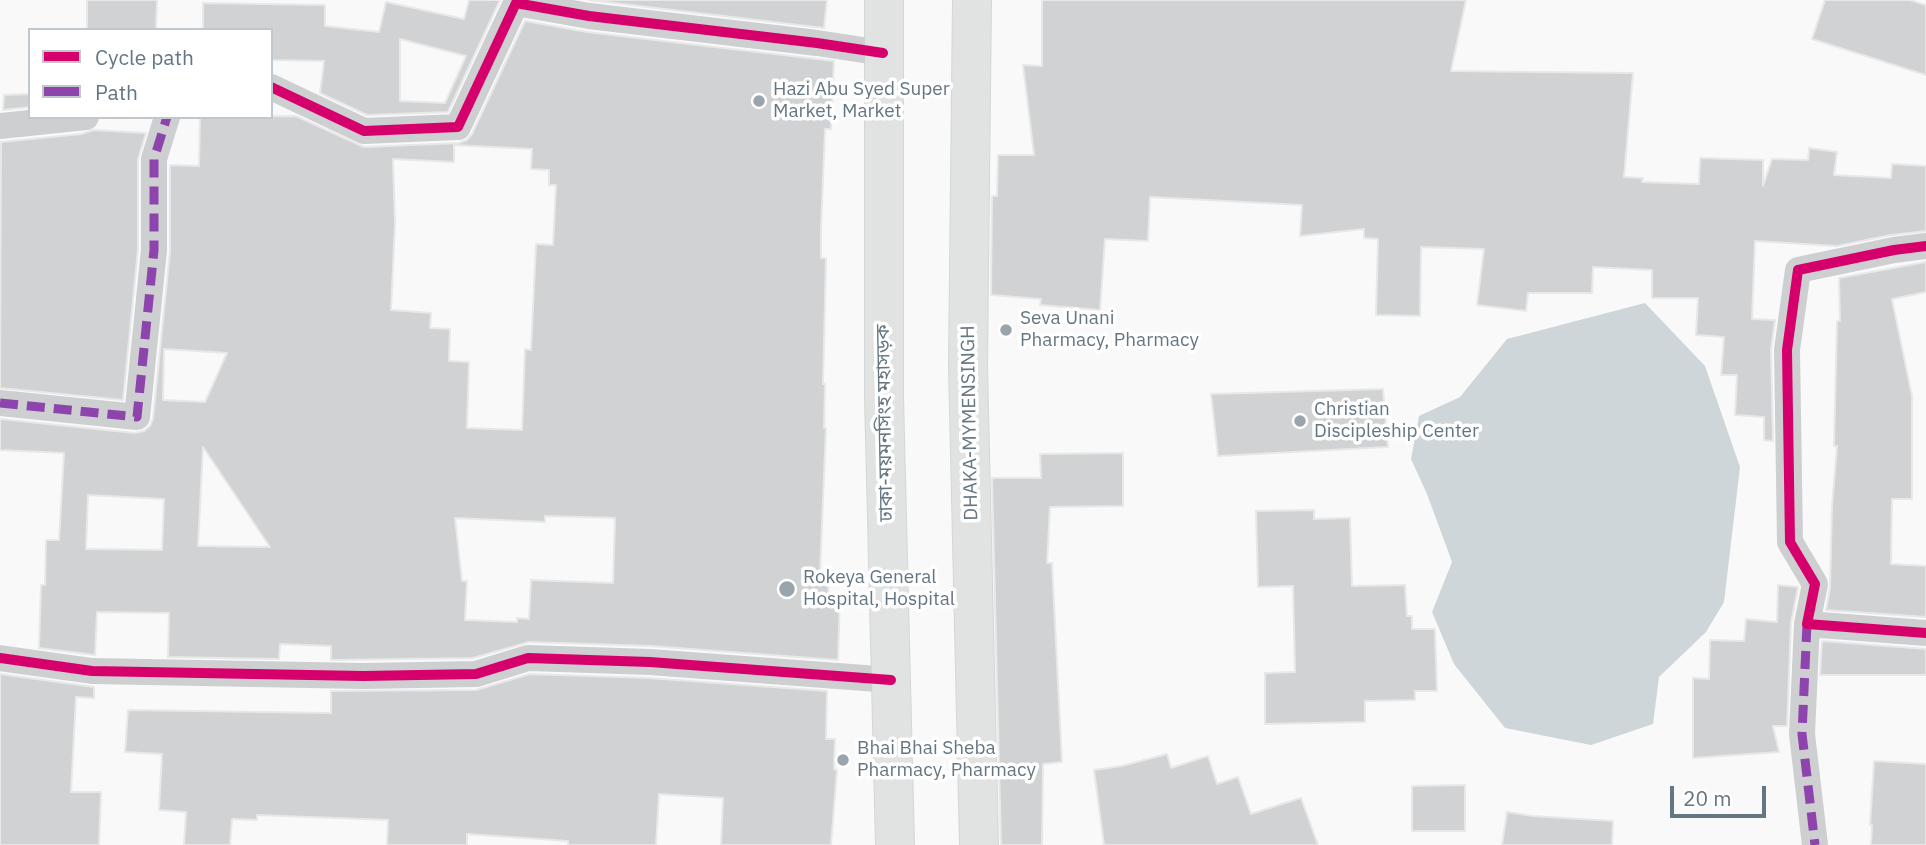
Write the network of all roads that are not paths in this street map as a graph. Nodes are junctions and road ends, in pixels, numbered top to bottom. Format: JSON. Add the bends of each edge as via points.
{"nodes":[{"id":1,"x":884,"y":0,"type":"edge"},
{"id":2,"x":972,"y":0,"type":"edge"},
{"id":3,"x":883,"y":53,"type":"junction"},
{"id":4,"x":273,"y":88,"type":"edge"},
{"id":5,"x":69,"y":119,"type":"edge"},
{"id":6,"x":166,"y":119,"type":"edge"},
{"id":7,"x":0,"y":127,"type":"edge"},
{"id":8,"x":1926,"y":246,"type":"edge"},
{"id":9,"x":0,"y":403,"type":"edge"},
{"id":10,"x":1807,"y":624,"type":"junction"},
{"id":11,"x":1926,"y":633,"type":"edge"},
{"id":12,"x":0,"y":658,"type":"edge"},
{"id":13,"x":891,"y":680,"type":"junction"},
{"id":14,"x":895,"y":845,"type":"edge"},
{"id":15,"x":979,"y":845,"type":"edge"},
{"id":16,"x":1815,"y":845,"type":"edge"}],
"edges":[{"from":1,"to":3,"type":"highway","name":"ঢাকা-ময়মনসিংহ মহাসড়ক"},
{"from":2,"to":15,"type":"highway","name":"DHAKA-MYMENSINGH","via":[[968,365]]},
{"from":3,"to":4,"type":"street","via":[[516,3],[458,127],[364,131]]},
{"from":3,"to":13,"type":"highway","name":"ঢাকা-ময়মনসিংহ মহাসড়ক"},
{"from":5,"to":7,"type":"street"},
{"from":6,"to":9,"type":"street","via":[[154,159],[154,250],[137,418]]},
{"from":8,"to":10,"type":"street","via":[[1798,270],[1787,350],[1787,467],[1790,542],[1815,584]]},
{"from":10,"to":11,"type":"street"},
{"from":10,"to":16,"type":"street","via":[[1802,734]]},
{"from":12,"to":13,"type":"street","via":[[92,671],[363,676],[476,674],[528,658]]},
{"from":13,"to":14,"type":"highway","name":"ঢাকা-ময়মনসিংহ মহাসড়ক"}]}
